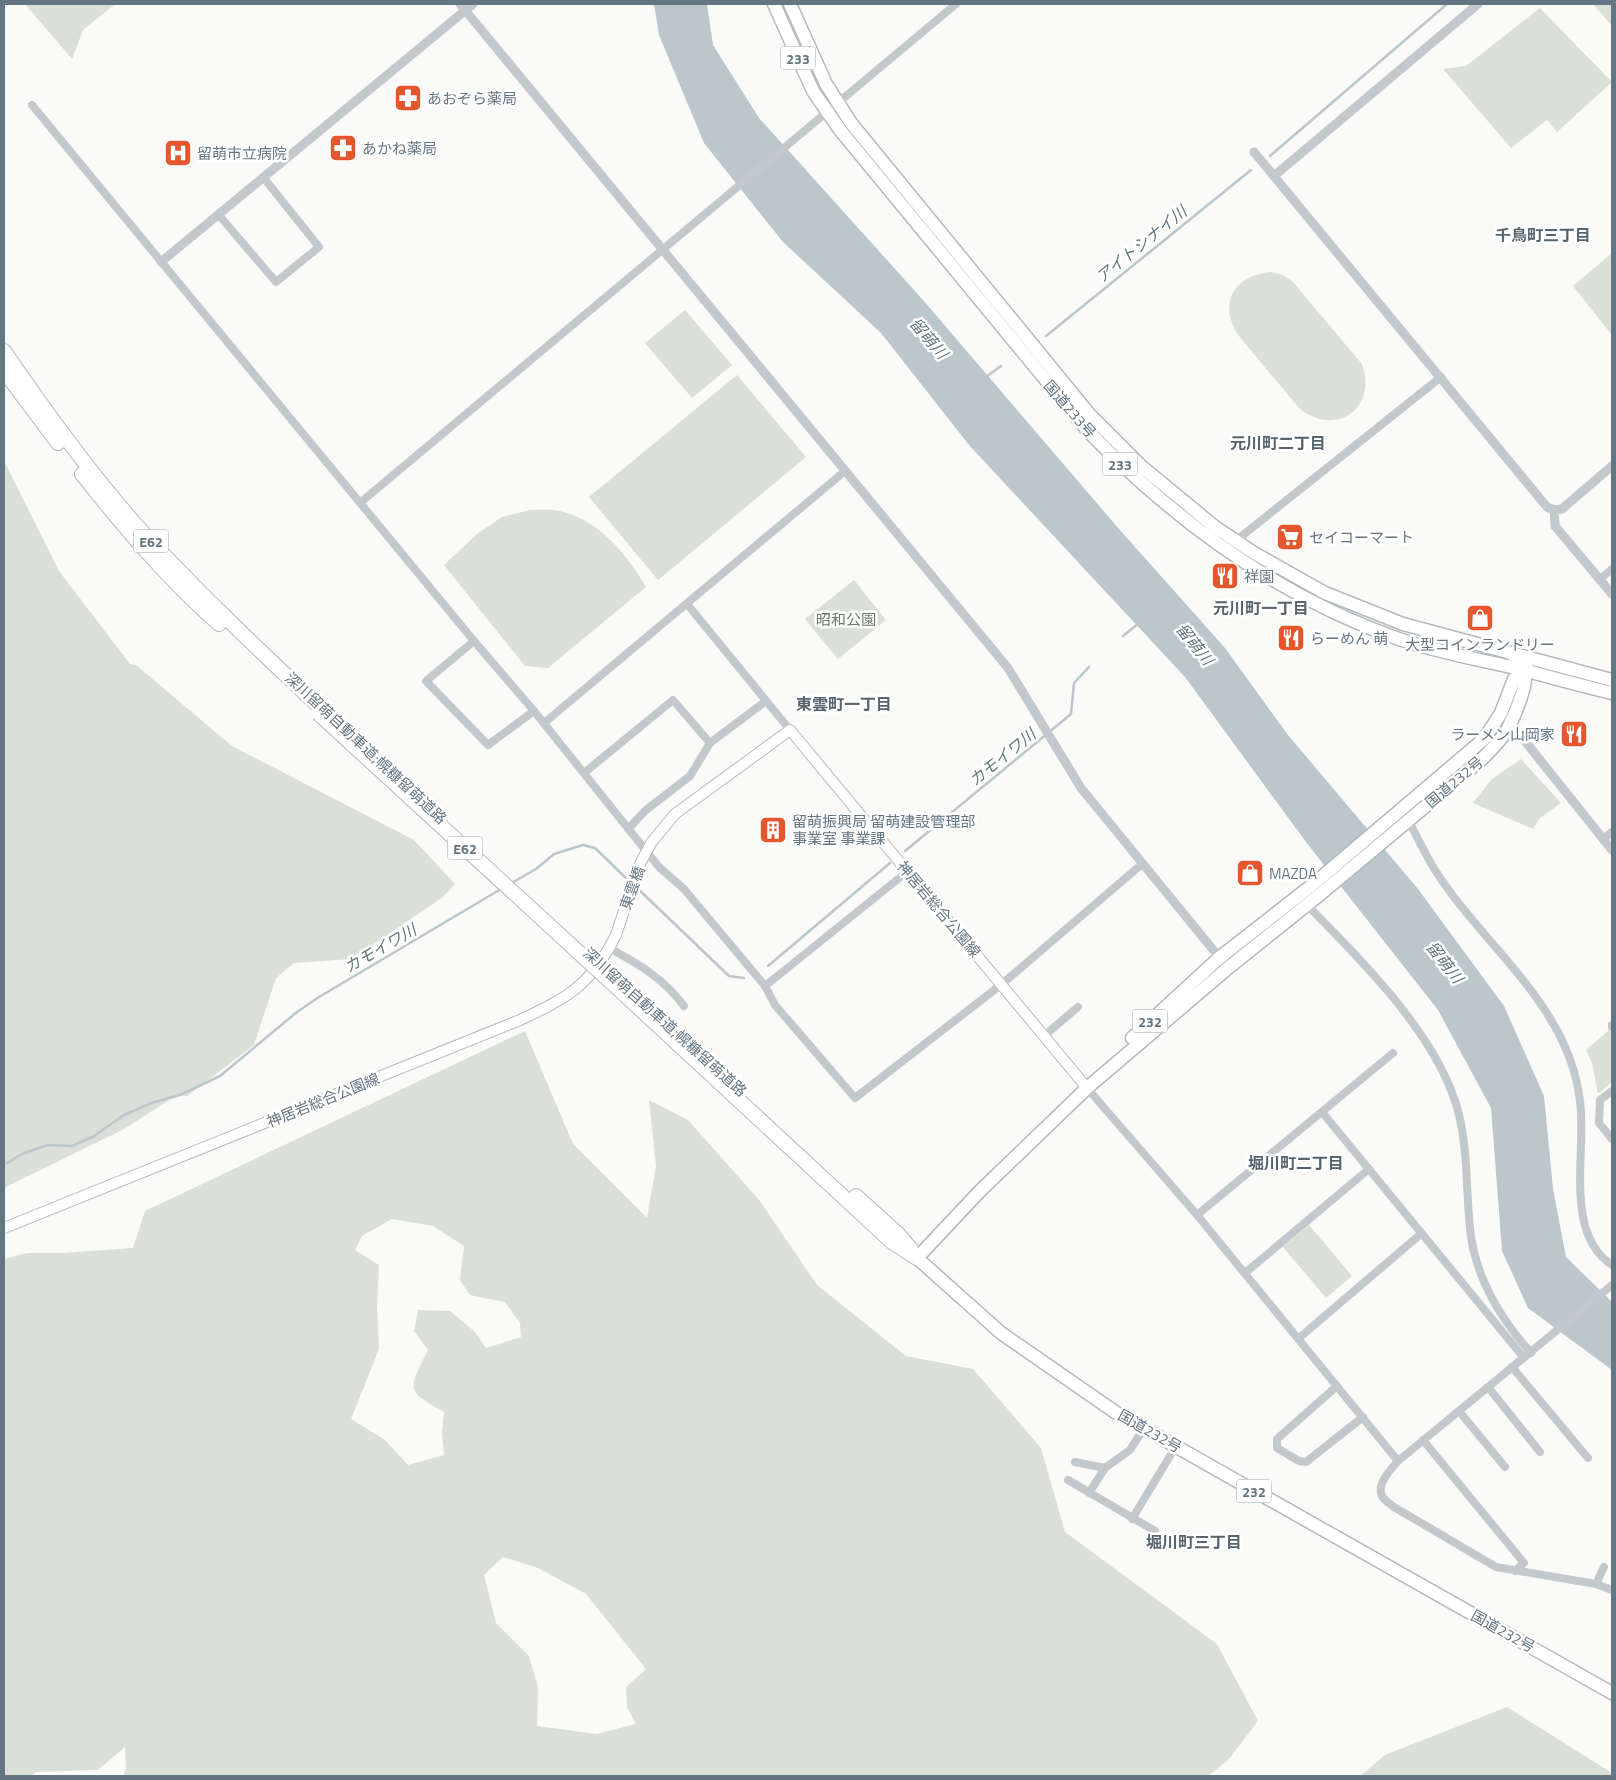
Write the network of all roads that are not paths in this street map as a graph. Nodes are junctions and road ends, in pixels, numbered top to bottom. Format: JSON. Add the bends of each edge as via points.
{"nodes":[{"id":1,"x":473,"y":4,"type":"edge"},
{"id":2,"x":774,"y":4,"type":"edge"},
{"id":3,"x":790,"y":4,"type":"edge"},
{"id":4,"x":956,"y":4,"type":"edge"},
{"id":5,"x":1478,"y":4,"type":"edge"},
{"id":6,"x":462,"y":7,"type":"edge"},
{"id":7,"x":838,"y":101,"type":"junction"},
{"id":8,"x":32,"y":105,"type":"dead end"},
{"id":9,"x":826,"y":111,"type":"junction"},
{"id":10,"x":1254,"y":152,"type":"dead end"},
{"id":11,"x":1274,"y":176,"type":"junction"},
{"id":12,"x":263,"y":177,"type":"junction"},
{"id":13,"x":218,"y":214,"type":"junction"},
{"id":14,"x":662,"y":249,"type":"junction"},
{"id":15,"x":161,"y":262,"type":"junction"},
{"id":16,"x":4,"y":350,"type":"edge"},
{"id":17,"x":4,"y":371,"type":"edge"},
{"id":18,"x":1441,"y":377,"type":"junction"},
{"id":19,"x":1612,"y":466,"type":"edge"},
{"id":20,"x":845,"y":471,"type":"junction"},
{"id":21,"x":361,"y":502,"type":"junction"},
{"id":22,"x":1554,"y":510,"type":"junction"},
{"id":23,"x":1230,"y":545,"type":"junction"},
{"id":24,"x":1612,"y":570,"type":"edge"},
{"id":25,"x":1600,"y":579,"type":"junction"},
{"id":26,"x":1612,"y":594,"type":"edge"},
{"id":27,"x":687,"y":604,"type":"junction"},
{"id":28,"x":474,"y":641,"type":"junction"},
{"id":29,"x":1511,"y":653,"type":"junction"},
{"id":30,"x":1554,"y":664,"type":"junction"},
{"id":31,"x":1503,"y":666,"type":"junction"},
{"id":32,"x":1523,"y":670,"type":"junction"},
{"id":33,"x":1550,"y":678,"type":"junction"},
{"id":34,"x":1612,"y":680,"type":"edge"},
{"id":35,"x":1510,"y":686,"type":"junction"},
{"id":36,"x":1523,"y":691,"type":"junction"},
{"id":37,"x":1612,"y":693,"type":"edge"},
{"id":38,"x":766,"y":701,"type":"junction"},
{"id":39,"x":321,"y":711,"type":"junction"},
{"id":40,"x":534,"y":711,"type":"junction"},
{"id":41,"x":1501,"y":713,"type":"junction"},
{"id":42,"x":544,"y":723,"type":"junction"},
{"id":43,"x":1510,"y":723,"type":"junction"},
{"id":44,"x":790,"y":730,"type":"junction"},
{"id":45,"x":710,"y":743,"type":"junction"},
{"id":46,"x":584,"y":773,"type":"junction"},
{"id":47,"x":1408,"y":820,"type":"junction"},
{"id":48,"x":1392,"y":825,"type":"junction"},
{"id":49,"x":628,"y":829,"type":"junction"},
{"id":50,"x":1612,"y":832,"type":"edge"},
{"id":51,"x":1603,"y":839,"type":"junction"},
{"id":52,"x":1612,"y":850,"type":"edge"},
{"id":53,"x":1142,"y":864,"type":"junction"},
{"id":54,"x":908,"y":871,"type":"junction"},
{"id":55,"x":1314,"y":891,"type":"junction"},
{"id":56,"x":1308,"y":904,"type":"junction"},
{"id":57,"x":1260,"y":934,"type":"junction"},
{"id":58,"x":616,"y":935,"type":"joint"},
{"id":59,"x":609,"y":948,"type":"junction"},
{"id":60,"x":1219,"y":958,"type":"junction"},
{"id":61,"x":1228,"y":968,"type":"junction"},
{"id":62,"x":1002,"y":984,"type":"junction"},
{"id":63,"x":766,"y":986,"type":"junction"},
{"id":64,"x":684,"y":1006,"type":"dead end"},
{"id":65,"x":1078,"y":1007,"type":"dead end"},
{"id":66,"x":1045,"y":1035,"type":"junction"},
{"id":67,"x":1394,"y":1053,"type":"dead end"},
{"id":68,"x":1087,"y":1088,"type":"junction"},
{"id":69,"x":1612,"y":1091,"type":"edge"},
{"id":70,"x":1322,"y":1112,"type":"junction"},
{"id":71,"x":1612,"y":1138,"type":"edge"},
{"id":72,"x":1369,"y":1169,"type":"junction"},
{"id":73,"x":1197,"y":1214,"type":"junction"},
{"id":74,"x":4,"y":1228,"type":"edge"},
{"id":75,"x":1422,"y":1234,"type":"junction"},
{"id":76,"x":917,"y":1258,"type":"junction"},
{"id":77,"x":1612,"y":1265,"type":"edge"},
{"id":78,"x":1245,"y":1273,"type":"junction"},
{"id":79,"x":1612,"y":1284,"type":"edge"},
{"id":80,"x":1299,"y":1338,"type":"junction"},
{"id":81,"x":1529,"y":1354,"type":"junction"},
{"id":82,"x":1512,"y":1367,"type":"junction"},
{"id":83,"x":1337,"y":1386,"type":"junction"},
{"id":84,"x":1488,"y":1387,"type":"junction"},
{"id":85,"x":1459,"y":1411,"type":"junction"},
{"id":86,"x":1363,"y":1417,"type":"junction"},
{"id":87,"x":1144,"y":1428,"type":"junction"},
{"id":88,"x":1423,"y":1440,"type":"junction"},
{"id":89,"x":1176,"y":1446,"type":"junction"},
{"id":90,"x":1540,"y":1452,"type":"dead end"},
{"id":91,"x":1588,"y":1458,"type":"dead end"},
{"id":92,"x":1398,"y":1460,"type":"junction"},
{"id":93,"x":1075,"y":1462,"type":"dead end"},
{"id":94,"x":1505,"y":1466,"type":"dead end"},
{"id":95,"x":1105,"y":1468,"type":"junction"},
{"id":96,"x":1068,"y":1480,"type":"dead end"},
{"id":97,"x":1089,"y":1493,"type":"junction"},
{"id":98,"x":1132,"y":1519,"type":"junction"},
{"id":99,"x":1154,"y":1531,"type":"dead end"},
{"id":100,"x":1604,"y":1567,"type":"dead end"},
{"id":101,"x":1514,"y":1571,"type":"junction"},
{"id":102,"x":1596,"y":1584,"type":"junction"},
{"id":103,"x":1612,"y":1590,"type":"edge"},
{"id":104,"x":1612,"y":1693,"type":"edge"}],
"edges":[{"from":1,"to":6,"type":"street"},
{"from":2,"to":9,"type":"highway","name":"国道233号","number":"233","via":[[813,91]]},
{"from":3,"to":7,"type":"highway","name":"国道233号","number":"233","via":[[826,84]]},
{"from":4,"to":7,"type":"street"},
{"from":5,"to":11,"type":"street"},
{"from":6,"to":12,"type":"street"},
{"from":6,"to":14,"type":"street"},
{"from":7,"to":9,"type":"street"},
{"from":7,"to":23,"type":"highway","name":"国道233号","number":"233","via":[[851,123],[1090,415],[1141,466]]},
{"from":8,"to":15,"type":"street"},
{"from":9,"to":14,"type":"street"},
{"from":9,"to":23,"type":"highway","name":"国道233号","number":"233","via":[[1087,430],[1130,475],[1207,538]]},
{"from":10,"to":11,"type":"street"},
{"from":11,"to":18,"type":"street"},
{"from":12,"to":13,"type":"street"},
{"from":12,"to":13,"type":"street","via":[[319,247],[276,282]]},
{"from":13,"to":15,"type":"street"},
{"from":14,"to":20,"type":"street"},
{"from":14,"to":21,"type":"street"},
{"from":15,"to":21,"type":"street"},
{"from":16,"to":39,"type":"highway","name":"深川留萌自動車道;幌糠留萌道路","number":"E62","via":[[76,453],[136,525],[212,606]]},
{"from":17,"to":39,"type":"highway","name":"深川留萌自動車道;幌糠留萌道路","number":"E62","via":[[120,522],[195,603]]},
{"from":18,"to":22,"type":"street","via":[[1547,507]]},
{"from":18,"to":23,"type":"street"},
{"from":19,"to":22,"type":"street","via":[[1562,509]]},
{"from":20,"to":27,"type":"street"},
{"from":20,"to":53,"type":"street","via":[[1008,668],[1081,788]]},
{"from":21,"to":28,"type":"street"},
{"from":22,"to":25,"type":"street","via":[[1554,526]]},
{"from":23,"to":29,"type":"highway","name":"国道233号","number":"233","via":[[1326,593],[1403,624]]},
{"from":23,"to":31,"type":"highway","name":"国道233号","number":"233","via":[[1301,597],[1399,639]]},
{"from":24,"to":25,"type":"street"},
{"from":25,"to":26,"type":"street"},
{"from":27,"to":38,"type":"street"},
{"from":27,"to":42,"type":"street"},
{"from":28,"to":40,"type":"street"},
{"from":28,"to":40,"type":"street","via":[[426,681],[488,745]]},
{"from":29,"to":30,"type":"highway","name":"国道233号","number":"233"},
{"from":29,"to":32,"type":"highway"},
{"from":30,"to":32,"type":"highway","via":[[1540,664]]},
{"from":30,"to":34,"type":"highway","name":"国道233号"},
{"from":31,"to":32,"type":"highway","name":"国道233号","number":"233"},
{"from":31,"to":35,"type":"highway"},
{"from":32,"to":33,"type":"highway","name":"国道233号"},
{"from":32,"to":35,"type":"highway","name":"国道232号","number":"232"},
{"from":32,"to":36,"type":"highway","name":"国道232号","number":"232"},
{"from":33,"to":36,"type":"highway","via":[[1530,683]]},
{"from":33,"to":37,"type":"highway","name":"国道233号"},
{"from":35,"to":41,"type":"highway","name":"国道232号","number":"232"},
{"from":36,"to":43,"type":"highway","name":"国道232号","number":"232"},
{"from":38,"to":44,"type":"street"},
{"from":38,"to":45,"type":"street"},
{"from":39,"to":76,"type":"highway","name":"深川留萌自動車道;幌糠留萌道路","number":"E62"},
{"from":40,"to":42,"type":"street"},
{"from":41,"to":43,"type":"street"},
{"from":41,"to":48,"type":"highway","name":"国道232号","number":"232","via":[[1484,739]]},
{"from":42,"to":46,"type":"street"},
{"from":43,"to":47,"type":"highway","name":"国道232号","number":"232","via":[[1504,735],[1482,759]]},
{"from":43,"to":51,"type":"street"},
{"from":44,"to":54,"type":"main road","name":"神居岩総合公園線"},
{"from":44,"to":58,"type":"main road","name":"東雲橋","bridge":true,"via":[[675,814],[651,843],[638,868]]},
{"from":45,"to":46,"type":"street","via":[[673,700]]},
{"from":45,"to":49,"type":"street","via":[[690,776],[646,810]]},
{"from":46,"to":49,"type":"street"},
{"from":47,"to":48,"type":"highway","name":"国道232号","number":"232"},
{"from":47,"to":77,"type":"street","via":[[1436,870],[1541,1003],[1563,1042],[1581,1102],[1581,1211],[1587,1235],[1600,1257]]},
{"from":48,"to":55,"type":"highway","name":"国道232号","number":"232"},
{"from":49,"to":63,"type":"street"},
{"from":50,"to":51,"type":"street"},
{"from":51,"to":52,"type":"street"},
{"from":53,"to":60,"type":"street"},
{"from":53,"to":62,"type":"street"},
{"from":54,"to":62,"type":"main road","name":"神居岩総合公園線"},
{"from":54,"to":63,"type":"street"},
{"from":55,"to":56,"type":"highway","name":"国道232号","number":"232"},
{"from":55,"to":57,"type":"highway","name":"国道232号","number":"232"},
{"from":56,"to":57,"type":"highway","name":"国道232号","number":"232"},
{"from":56,"to":81,"type":"street","via":[[1370,969],[1418,1032],[1446,1076],[1459,1114],[1473,1250],[1485,1287],[1502,1318]]},
{"from":57,"to":60,"type":"highway","name":"国道232号","number":"232"},
{"from":57,"to":61,"type":"highway","name":"国道232号","number":"232"},
{"from":58,"to":59,"type":"main road","name":"神居岩総合公園線"},
{"from":59,"to":64,"type":"street","via":[[647,969],[672,990]]},
{"from":59,"to":74,"type":"main road","name":"神居岩総合公園線","via":[[592,975],[578,988],[562,1000],[520,1020]]},
{"from":60,"to":61,"type":"street"},
{"from":60,"to":68,"type":"highway","name":"国道232号","number":"232","via":[[1099,1069]]},
{"from":61,"to":68,"type":"highway","name":"国道232号","number":"232"},
{"from":62,"to":63,"type":"street","via":[[855,1098],[775,1005]]},
{"from":62,"to":66,"type":"main road","name":"神居岩総合公園線"},
{"from":65,"to":66,"type":"street"},
{"from":66,"to":68,"type":"main road","name":"神居岩総合公園線"},
{"from":67,"to":70,"type":"street"},
{"from":68,"to":73,"type":"street"},
{"from":68,"to":76,"type":"highway","name":"国道232号","number":"232"},
{"from":69,"to":71,"type":"street","via":[[1600,1100],[1599,1123]]},
{"from":70,"to":72,"type":"street"},
{"from":70,"to":73,"type":"street"},
{"from":72,"to":75,"type":"street"},
{"from":72,"to":78,"type":"street"},
{"from":73,"to":78,"type":"street"},
{"from":75,"to":80,"type":"street"},
{"from":75,"to":81,"type":"street"},
{"from":76,"to":87,"type":"highway","name":"国道232号","number":"232","via":[[1001,1333],[1115,1412]]},
{"from":78,"to":80,"type":"street"},
{"from":79,"to":81,"type":"street"},
{"from":80,"to":83,"type":"street"},
{"from":81,"to":82,"type":"street"},
{"from":82,"to":84,"type":"street"},
{"from":82,"to":91,"type":"street"},
{"from":83,"to":86,"type":"street"},
{"from":83,"to":86,"type":"street","via":[[1277,1439],[1277,1448],[1306,1462]]},
{"from":84,"to":85,"type":"street"},
{"from":84,"to":90,"type":"street"},
{"from":85,"to":88,"type":"street"},
{"from":85,"to":94,"type":"street"},
{"from":86,"to":92,"type":"street"},
{"from":87,"to":89,"type":"highway","name":"国道232号","number":"232"},
{"from":87,"to":95,"type":"street","via":[[1130,1450]]},
{"from":88,"to":92,"type":"street"},
{"from":88,"to":101,"type":"street","via":[[1524,1563]]},
{"from":89,"to":98,"type":"street"},
{"from":89,"to":104,"type":"highway","name":"国道232号","number":"232"},
{"from":92,"to":101,"type":"street","via":[[1386,1475],[1382,1496],[1411,1518],[1496,1567]]},
{"from":93,"to":95,"type":"street"},
{"from":95,"to":97,"type":"street"},
{"from":96,"to":97,"type":"street"},
{"from":97,"to":98,"type":"street"},
{"from":98,"to":99,"type":"street"},
{"from":100,"to":102,"type":"street"},
{"from":101,"to":102,"type":"street"},
{"from":102,"to":103,"type":"street"}]}
